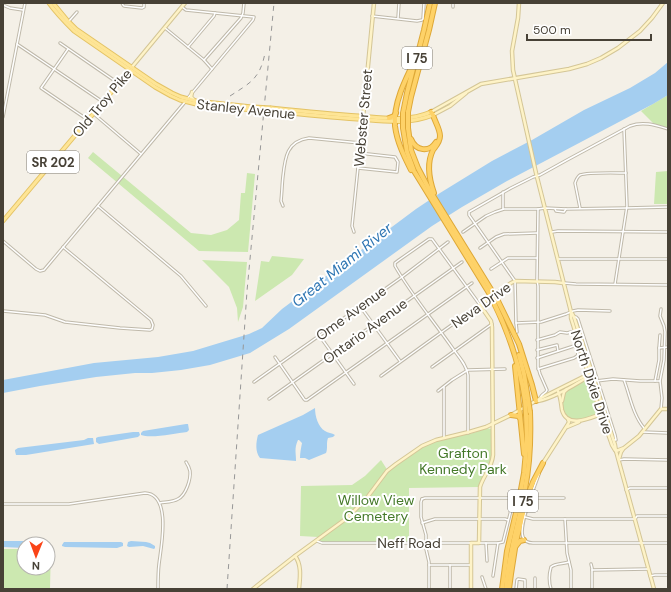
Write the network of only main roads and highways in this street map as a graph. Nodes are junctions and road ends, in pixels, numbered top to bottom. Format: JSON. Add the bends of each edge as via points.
{"nodes":[{"id":1,"x":49,"y":3,"type":"edge"},
{"id":2,"x":53,"y":3,"type":"edge"},
{"id":3,"x":185,"y":3,"type":"edge"},
{"id":4,"x":374,"y":3,"type":"edge"},
{"id":5,"x":430,"y":3,"type":"edge"},
{"id":6,"x":435,"y":3,"type":"edge"},
{"id":7,"x":519,"y":3,"type":"edge"},
{"id":8,"x":663,"y":3,"type":"edge"},
{"id":9,"x":416,"y":58,"type":"junction"},
{"id":10,"x":131,"y":69,"type":"junction"},
{"id":11,"x":514,"y":78,"type":"junction"},
{"id":12,"x":192,"y":92,"type":"road end"},
{"id":13,"x":186,"y":100,"type":"junction"},
{"id":14,"x":196,"y":101,"type":"junction"},
{"id":15,"x":252,"y":108,"type":"junction"},
{"id":16,"x":396,"y":112,"type":"junction"},
{"id":17,"x":406,"y":113,"type":"junction"},
{"id":18,"x":432,"y":114,"type":"junction"},
{"id":19,"x":363,"y":118,"type":"junction"},
{"id":20,"x":389,"y":118,"type":"junction"},
{"id":21,"x":395,"y":120,"type":"junction"},
{"id":22,"x":406,"y":129,"type":"junction"},
{"id":23,"x":428,"y":189,"type":"junction"},
{"id":24,"x":3,"y":221,"type":"edge"},
{"id":25,"x":451,"y":227,"type":"junction"},
{"id":26,"x":564,"y":283,"type":"junction"},
{"id":27,"x":495,"y":300,"type":"junction"},
{"id":28,"x":571,"y":312,"type":"junction"},
{"id":29,"x":509,"y":324,"type":"junction"},
{"id":30,"x":578,"y":330,"type":"junction"},
{"id":31,"x":586,"y":353,"type":"junction"},
{"id":32,"x":515,"y":357,"type":"junction"},
{"id":33,"x":586,"y":363,"type":"junction"},
{"id":34,"x":589,"y":376,"type":"junction"},
{"id":35,"x":583,"y":377,"type":"junction"},
{"id":36,"x":581,"y":381,"type":"junction"},
{"id":37,"x":572,"y":382,"type":"junction"},
{"id":38,"x":591,"y":383,"type":"junction"},
{"id":39,"x":567,"y":389,"type":"junction"},
{"id":40,"x":557,"y":393,"type":"junction"},
{"id":41,"x":544,"y":396,"type":"junction"},
{"id":42,"x":595,"y":397,"type":"junction"},
{"id":43,"x":601,"y":398,"type":"junction"},
{"id":44,"x":527,"y":400,"type":"junction"},
{"id":45,"x":538,"y":400,"type":"junction"},
{"id":46,"x":561,"y":403,"type":"junction"},
{"id":47,"x":605,"y":407,"type":"junction"},
{"id":48,"x":668,"y":409,"type":"edge"},
{"id":49,"x":519,"y":411,"type":"junction"},
{"id":50,"x":528,"y":413,"type":"junction"},
{"id":51,"x":601,"y":414,"type":"junction"},
{"id":52,"x":511,"y":415,"type":"junction"},
{"id":53,"x":520,"y":418,"type":"junction"},
{"id":54,"x":568,"y":419,"type":"junction"},
{"id":55,"x":582,"y":420,"type":"junction"},
{"id":56,"x":493,"y":424,"type":"junction"},
{"id":57,"x":565,"y":428,"type":"junction"},
{"id":58,"x":609,"y":436,"type":"junction"},
{"id":59,"x":614,"y":440,"type":"junction"},
{"id":60,"x":626,"y":446,"type":"junction"},
{"id":61,"x":616,"y":451,"type":"junction"},
{"id":62,"x":619,"y":460,"type":"junction"},
{"id":63,"x":525,"y":461,"type":"junction"},
{"id":64,"x":543,"y":463,"type":"joint"},
{"id":65,"x":524,"y":540,"type":"road end"},
{"id":66,"x":515,"y":548,"type":"junction"},
{"id":67,"x":295,"y":556,"type":"junction"},
{"id":68,"x":253,"y":589,"type":"edge"},
{"id":69,"x":300,"y":589,"type":"edge"},
{"id":70,"x":471,"y":589,"type":"edge"},
{"id":71,"x":502,"y":589,"type":"edge"},
{"id":72,"x":506,"y":589,"type":"edge"},
{"id":73,"x":509,"y":589,"type":"edge"},
{"id":74,"x":654,"y":589,"type":"edge"}],
"edges":[{"from":1,"to":10,"type":"main road","name":"Stanley Avenue","via":[[74,31]]},
{"from":2,"to":10,"type":"main road","name":"Stanley Avenue","via":[[68,22]]},
{"from":3,"to":10,"type":"main road","name":"Old Troy Pike","number":"SR 202"},
{"from":4,"to":19,"type":"main road","name":"Webster Street"},
{"from":5,"to":9,"type":"highway","number":"I 75"},
{"from":6,"to":17,"type":"highway","number":"I 75"},
{"from":7,"to":11,"type":"main road","name":"North Dixie Drive","via":[[512,57]]},
{"from":8,"to":11,"type":"main road","name":"Stanley Avenue","via":[[640,31],[601,58],[569,69]]},
{"from":9,"to":16,"type":"highway","via":[[399,98]]},
{"from":9,"to":17,"type":"highway","number":"I 75","via":[[407,93]]},
{"from":10,"to":13,"type":"main road","name":"Stanley Avenue","via":[[170,96]]},
{"from":10,"to":24,"type":"main road","name":"Old Troy Pike","number":"SR 202"},
{"from":11,"to":18,"type":"main road","name":"Stanley Avenue","via":[[477,86]]},
{"from":11,"to":26,"type":"main road","name":"North Dixie Drive"},
{"from":12,"to":14,"type":"main road","via":[[191,97]]},
{"from":13,"to":14,"type":"main road","name":"Stanley Avenue"},
{"from":13,"to":15,"type":"main road","name":"Stanley Avenue","via":[[204,105]]},
{"from":14,"to":15,"type":"main road","name":"Stanley Avenue"},
{"from":15,"to":19,"type":"main road","name":"Stanley Avenue","bridge":true},
{"from":16,"to":20,"type":"highway"},
{"from":16,"to":21,"type":"highway"},
{"from":17,"to":22,"type":"highway","number":"I 75","bridge":true},
{"from":18,"to":21,"type":"main road","name":"Stanley Avenue","via":[[413,121]]},
{"from":18,"to":22,"type":"highway","via":[[438,137],[431,147],[416,147]]},
{"from":18,"to":23,"type":"highway","via":[[440,139],[429,163]]},
{"from":19,"to":20,"type":"main road","name":"Stanley Avenue"},
{"from":19,"to":21,"type":"main road","name":"Stanley Avenue"},
{"from":20,"to":21,"type":"main road","name":"Stanley Avenue"},
{"from":21,"to":23,"type":"highway","via":[[400,146],[412,171]]},
{"from":22,"to":23,"type":"highway","number":"I 75","via":[[405,145],[409,158],[414,171]]},
{"from":23,"to":25,"type":"highway","number":"I 75"},
{"from":23,"to":25,"type":"highway","number":"I 75","via":[[432,201]]},
{"from":25,"to":27,"type":"highway","number":"I 75","bridge":true},
{"from":26,"to":28,"type":"main road","name":"North Dixie Drive"},
{"from":26,"to":56,"type":"main road","name":"Neva Drive","via":[[516,281],[480,305],[492,324]]},
{"from":27,"to":29,"type":"highway","number":"I 75"},
{"from":27,"to":32,"type":"highway","number":"I 75"},
{"from":28,"to":30,"type":"main road","name":"North Dixie Drive"},
{"from":28,"to":30,"type":"main road","name":"North Dixie Drive","via":[[571,318]]},
{"from":29,"to":44,"type":"highway","number":"I 75","via":[[522,365]]},
{"from":29,"to":45,"type":"highway"},
{"from":30,"to":31,"type":"main road","name":"North Dixie Drive"},
{"from":30,"to":33,"type":"main road","name":"North Dixie Drive"},
{"from":31,"to":34,"type":"main road"},
{"from":31,"to":43,"type":"main road","name":"North Dixie Drive"},
{"from":32,"to":44,"type":"highway","number":"I 75"},
{"from":32,"to":49,"type":"highway"},
{"from":33,"to":34,"type":"main road","name":"North Dixie Drive"},
{"from":33,"to":35,"type":"main road"},
{"from":34,"to":35,"type":"main road"},
{"from":34,"to":36,"type":"main road"},
{"from":34,"to":38,"type":"main road","name":"North Dixie Drive"},
{"from":34,"to":43,"type":"main road","via":[[592,377]]},
{"from":35,"to":37,"type":"main road"},
{"from":36,"to":38,"type":"main road","via":[[588,380]]},
{"from":36,"to":39,"type":"main road"},
{"from":37,"to":40,"type":"main road"},
{"from":37,"to":41,"type":"main road"},
{"from":38,"to":42,"type":"main road","name":"North Dixie Drive"},
{"from":39,"to":40,"type":"main road"},
{"from":39,"to":46,"type":"main road"},
{"from":40,"to":41,"type":"main road"},
{"from":40,"to":45,"type":"main road","via":[[544,400]]},
{"from":40,"to":46,"type":"main road"},
{"from":41,"to":45,"type":"main road"},
{"from":42,"to":47,"type":"main road","via":[[601,408]]},
{"from":42,"to":51,"type":"main road","name":"North Dixie Drive"},
{"from":43,"to":47,"type":"main road","name":"North Dixie Drive"},
{"from":44,"to":50,"type":"highway","number":"I 75","bridge":true},
{"from":45,"to":49,"type":"main road"},
{"from":46,"to":54,"type":"main road","via":[[563,413]]},
{"from":47,"to":59,"type":"main road","name":"North Dixie Drive"},
{"from":48,"to":60,"type":"main road","via":[[661,409],[643,432]]},
{"from":49,"to":52,"type":"main road"},
{"from":49,"to":53,"type":"highway"},
{"from":50,"to":63,"type":"highway","number":"I 75"},
{"from":50,"to":72,"type":"highway","number":"I 75","via":[[531,432],[528,471],[507,572]]},
{"from":51,"to":55,"type":"main road"},
{"from":51,"to":58,"type":"main road","name":"North Dixie Drive"},
{"from":52,"to":53,"type":"highway"},
{"from":52,"to":56,"type":"main road"},
{"from":53,"to":63,"type":"highway"},
{"from":54,"to":55,"type":"main road"},
{"from":54,"to":57,"type":"main road"},
{"from":55,"to":57,"type":"main road"},
{"from":56,"to":67,"type":"main road","via":[[422,446],[390,468],[353,514]]},
{"from":56,"to":70,"type":"main road","name":"Neff Road","via":[[492,458],[480,487],[479,543],[471,543]]},
{"from":57,"to":64,"type":"main road"},
{"from":58,"to":59,"type":"main road","via":[[612,441]]},
{"from":58,"to":61,"type":"main road","name":"North Dixie Drive"},
{"from":59,"to":61,"type":"main road","name":"North Dixie Drive"},
{"from":60,"to":61,"type":"main road"},
{"from":60,"to":62,"type":"main road"},
{"from":61,"to":62,"type":"main road","name":"North Dixie Drive"},
{"from":62,"to":74,"type":"main road","name":"North Dixie Drive"},
{"from":63,"to":71,"type":"highway","number":"I 75"},
{"from":64,"to":66,"type":"highway","via":[[526,500]]},
{"from":65,"to":66,"type":"highway"},
{"from":66,"to":73,"type":"highway"},
{"from":67,"to":68,"type":"main road"},
{"from":67,"to":69,"type":"main road","via":[[299,565]]}]}
